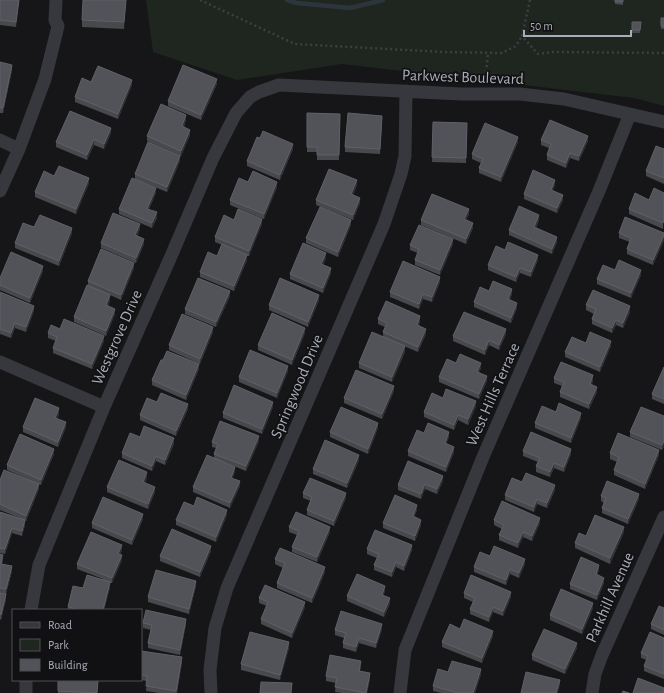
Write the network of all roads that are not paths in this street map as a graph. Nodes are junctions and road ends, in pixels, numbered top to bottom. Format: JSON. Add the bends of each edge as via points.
{"nodes":[{"id":1,"x":56,"y":0,"type":"edge"},
{"id":2,"x":406,"y":91,"type":"junction"},
{"id":3,"x":259,"y":92,"type":"joint"},
{"id":4,"x":630,"y":114,"type":"junction"},
{"id":5,"x":664,"y":122,"type":"edge"},
{"id":6,"x":0,"y":140,"type":"edge"},
{"id":7,"x":19,"y":149,"type":"junction"},
{"id":8,"x":0,"y":191,"type":"edge"},
{"id":9,"x":0,"y":362,"type":"edge"},
{"id":10,"x":104,"y":407,"type":"junction"},
{"id":11,"x":664,"y":517,"type":"edge"},
{"id":12,"x":31,"y":609,"type":"edge"},
{"id":13,"x":26,"y":681,"type":"edge"},
{"id":14,"x":26,"y":693,"type":"edge"},
{"id":15,"x":210,"y":693,"type":"edge"},
{"id":16,"x":400,"y":693,"type":"edge"},
{"id":17,"x":592,"y":693,"type":"edge"}],
"edges":[{"from":1,"to":7,"type":"street","via":[[55,20],[58,26],[44,79]]},
{"from":2,"to":3,"type":"street","name":"Parkwest Boulevard","via":[[279,85]]},
{"from":2,"to":4,"type":"street","name":"Parkwest Boulevard","via":[[520,94],[564,99]]},
{"from":2,"to":15,"type":"street","name":"Springwood Drive","via":[[405,156],[401,174],[384,224],[227,588],[215,628]]},
{"from":3,"to":10,"type":"street","name":"Westgrove Drive","via":[[250,97],[236,113],[213,158]]},
{"from":4,"to":5,"type":"street","name":"Parkwest Boulevard"},
{"from":4,"to":16,"type":"street","name":"West Hills Terrace","via":[[483,457],[408,643]]},
{"from":6,"to":7,"type":"street"},
{"from":7,"to":8,"type":"street"},
{"from":9,"to":10,"type":"street"},
{"from":10,"to":12,"type":"street","name":"Westgrove Drive","via":[[39,565]]},
{"from":11,"to":17,"type":"street","name":"Parkhill Avenue","via":[[602,655]]},
{"from":13,"to":14,"type":"street"}]}
